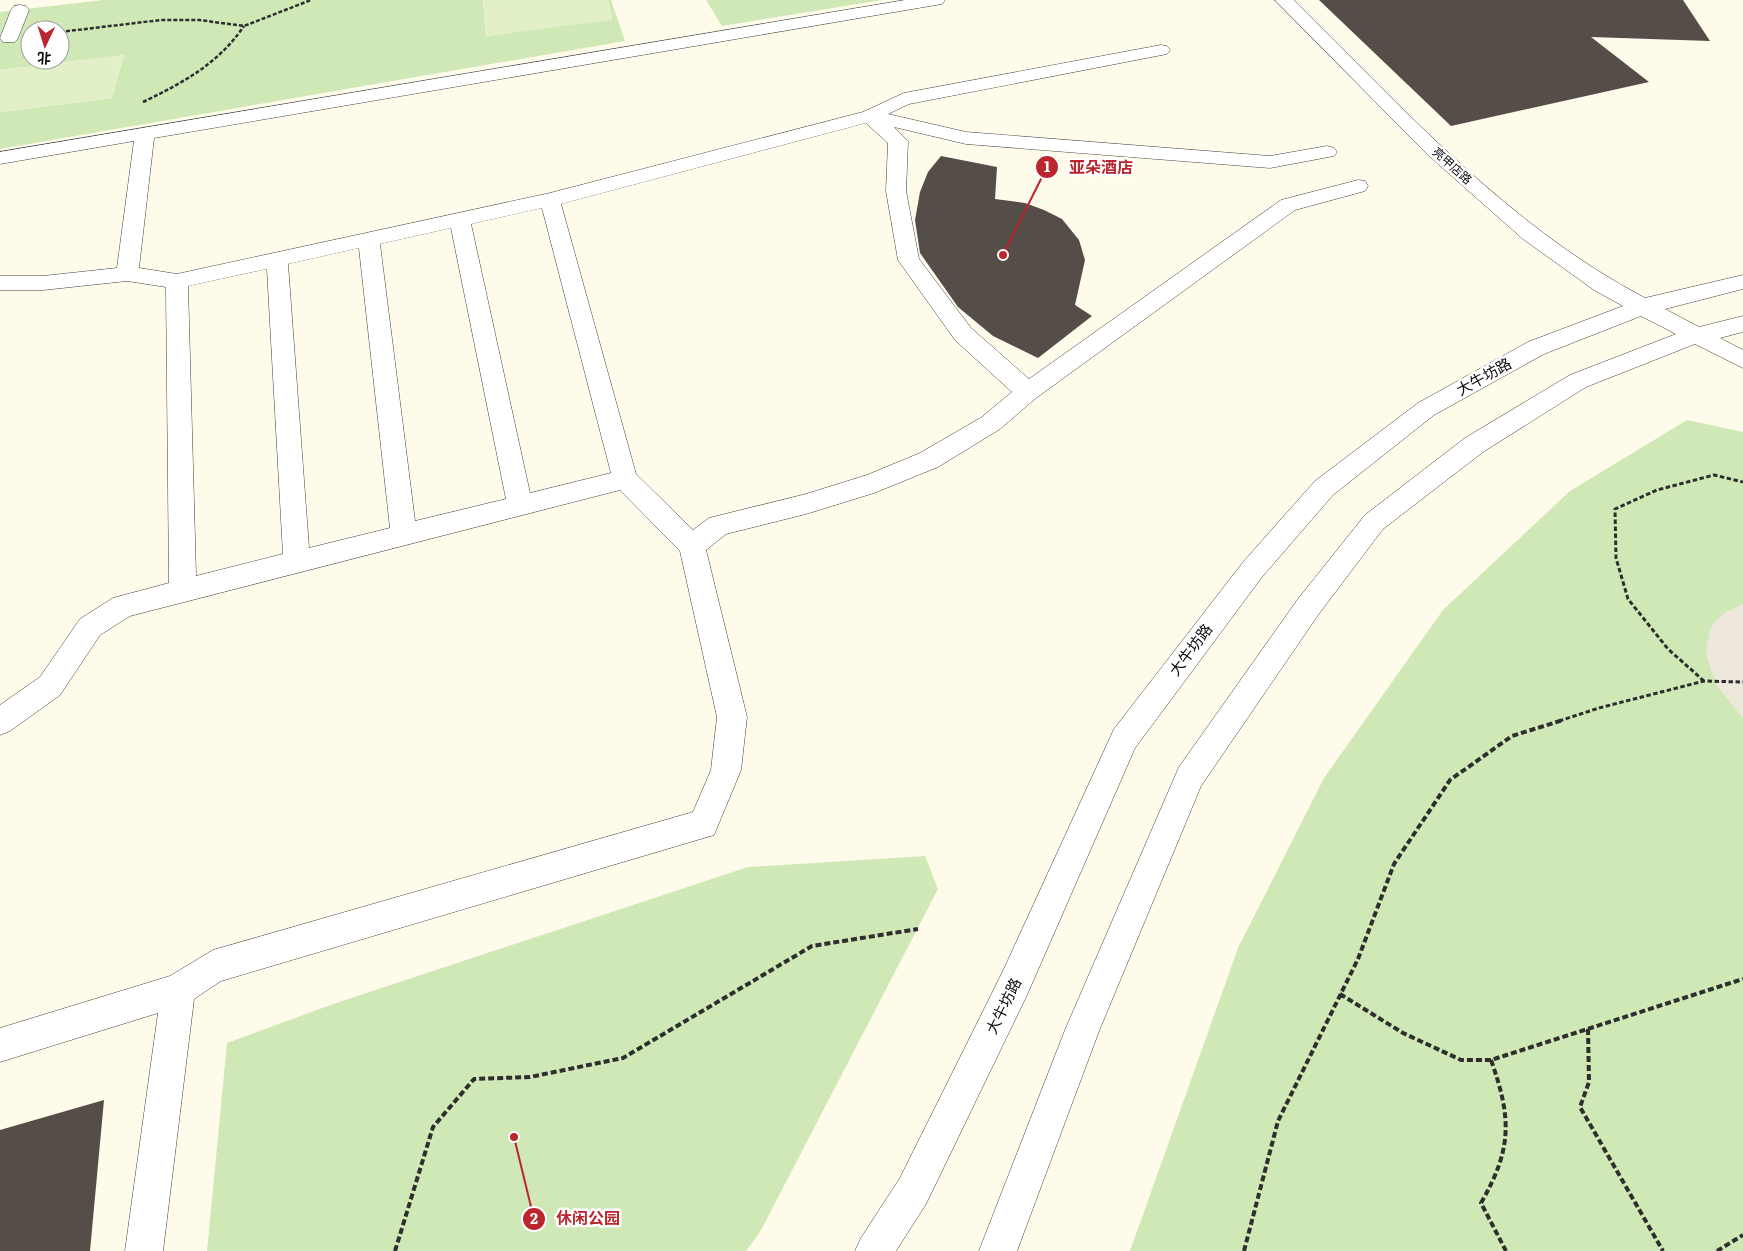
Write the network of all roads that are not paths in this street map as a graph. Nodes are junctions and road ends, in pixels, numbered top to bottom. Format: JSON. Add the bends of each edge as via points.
{"nodes":[{"id":1,"x":936,"y":0,"type":"edge"},
{"id":2,"x":1284,"y":0,"type":"edge"},
{"id":3,"x":20,"y":10,"type":"dead end"},
{"id":4,"x":9,"y":38,"type":"dead end"},
{"id":5,"x":1162,"y":50,"type":"dead end"},
{"id":6,"x":870,"y":116,"type":"junction"},
{"id":7,"x":145,"y":134,"type":"junction"},
{"id":8,"x":1327,"y":152,"type":"dead end"},
{"id":9,"x":0,"y":158,"type":"edge"},
{"id":10,"x":1358,"y":186,"type":"dead end"},
{"id":11,"x":550,"y":200,"type":"junction"},
{"id":12,"x":460,"y":220,"type":"junction"},
{"id":13,"x":369,"y":239,"type":"junction"},
{"id":14,"x":277,"y":259,"type":"junction"},
{"id":15,"x":127,"y":274,"type":"junction"},
{"id":16,"x":177,"y":281,"type":"junction"},
{"id":17,"x":1743,"y":282,"type":"edge"},
{"id":18,"x":0,"y":283,"type":"edge"},
{"id":19,"x":1641,"y":307,"type":"junction"},
{"id":20,"x":1743,"y":324,"type":"edge"},
{"id":21,"x":1694,"y":336,"type":"junction"},
{"id":22,"x":1743,"y":360,"type":"edge"},
{"id":23,"x":1028,"y":392,"type":"junction"},
{"id":24,"x":624,"y":480,"type":"junction"},
{"id":25,"x":520,"y":506,"type":"junction"},
{"id":26,"x":404,"y":535,"type":"junction"},
{"id":27,"x":692,"y":546,"type":"junction"},
{"id":28,"x":297,"y":563,"type":"junction"},
{"id":29,"x":183,"y":591,"type":"junction"},
{"id":30,"x":0,"y":722,"type":"edge"},
{"id":31,"x":178,"y":990,"type":"junction"},
{"id":32,"x":0,"y":1045,"type":"edge"},
{"id":33,"x":144,"y":1251,"type":"edge"},
{"id":34,"x":874,"y":1251,"type":"edge"},
{"id":35,"x":998,"y":1251,"type":"edge"}],
"edges":[{"from":1,"to":7,"type":"street"},
{"from":2,"to":19,"type":"street","name":"亮甲店路","via":[[1436,152],[1530,234],[1602,285]]},
{"from":3,"to":4,"type":"street"},
{"from":5,"to":6,"type":"street","via":[[904,99]]},
{"from":6,"to":8,"type":"street","via":[[966,138],[1270,162]]},
{"from":6,"to":11,"type":"street"},
{"from":6,"to":23,"type":"street","via":[[898,141],[896,191],[909,260],[963,334]]},
{"from":7,"to":9,"type":"street"},
{"from":7,"to":15,"type":"street"},
{"from":10,"to":23,"type":"street","via":[[1288,205]]},
{"from":11,"to":12,"type":"street"},
{"from":11,"to":24,"type":"street"},
{"from":12,"to":13,"type":"street"},
{"from":12,"to":25,"type":"street"},
{"from":13,"to":14,"type":"street"},
{"from":13,"to":26,"type":"street"},
{"from":14,"to":16,"type":"street"},
{"from":14,"to":28,"type":"street"},
{"from":15,"to":16,"type":"street"},
{"from":15,"to":18,"type":"street","via":[[43,283]]},
{"from":16,"to":29,"type":"street"},
{"from":17,"to":19,"type":"street","name":"大牛坊路"},
{"from":19,"to":21,"type":"street","name":"亮甲店路"},
{"from":19,"to":34,"type":"street","name":"大牛坊路","via":[[1536,348],[1426,409],[1324,488],[1253,569],[1124,739],[1015,983],[913,1191]]},
{"from":20,"to":21,"type":"street"},
{"from":21,"to":22,"type":"street","name":"亮甲店路"},
{"from":21,"to":35,"type":"street","via":[[1578,381],[1474,445],[1374,522],[1308,607],[1190,777],[1082,1030]]},
{"from":23,"to":27,"type":"street","via":[[991,423],[929,460],[874,483],[806,504],[718,525]]},
{"from":24,"to":25,"type":"street"},
{"from":24,"to":27,"type":"street"},
{"from":25,"to":26,"type":"street"},
{"from":26,"to":28,"type":"street"},
{"from":27,"to":31,"type":"street","via":[[732,717],[726,770],[704,824],[213,967]]},
{"from":28,"to":29,"type":"street"},
{"from":29,"to":30,"type":"street","via":[[123,606],[90,627],[50,686]]},
{"from":31,"to":32,"type":"street"},
{"from":31,"to":33,"type":"street"}]}
